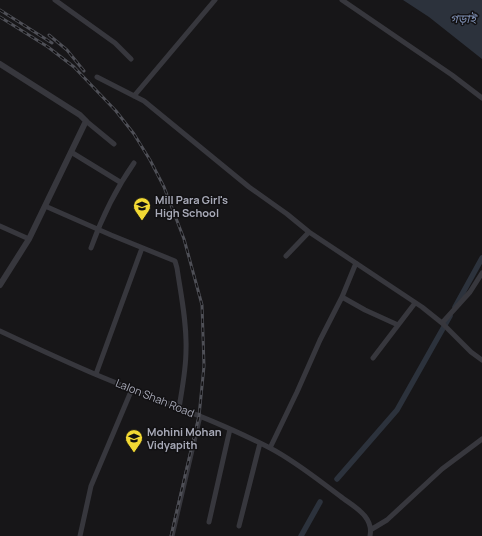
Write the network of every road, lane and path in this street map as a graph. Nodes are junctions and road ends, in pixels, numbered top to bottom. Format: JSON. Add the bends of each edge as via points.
{"nodes":[{"id":1,"x":55,"y":0,"type":"edge"},
{"id":2,"x":215,"y":0,"type":"edge"},
{"id":3,"x":342,"y":0,"type":"edge"},
{"id":4,"x":131,"y":59,"type":"dead end"},
{"id":5,"x":0,"y":64,"type":"edge"},
{"id":6,"x":97,"y":77,"type":"dead end"},
{"id":7,"x":134,"y":96,"type":"junction"},
{"id":8,"x":482,"y":98,"type":"edge"},
{"id":9,"x":86,"y":121,"type":"junction"},
{"id":10,"x":114,"y":144,"type":"dead end"},
{"id":11,"x":71,"y":152,"type":"junction"},
{"id":12,"x":134,"y":163,"type":"dead end"},
{"id":13,"x":120,"y":182,"type":"junction"},
{"id":14,"x":45,"y":206,"type":"junction"},
{"id":15,"x":0,"y":226,"type":"edge"},
{"id":16,"x":98,"y":229,"type":"junction"},
{"id":17,"x":309,"y":232,"type":"junction"},
{"id":18,"x":29,"y":239,"type":"junction"},
{"id":19,"x":91,"y":248,"type":"dead end"},
{"id":20,"x":142,"y":248,"type":"junction"},
{"id":21,"x":286,"y":256,"type":"dead end"},
{"id":22,"x":356,"y":263,"type":"junction"},
{"id":23,"x":482,"y":273,"type":"edge"},
{"id":24,"x":0,"y":285,"type":"edge"},
{"id":25,"x":342,"y":297,"type":"junction"},
{"id":26,"x":415,"y":303,"type":"junction"},
{"id":27,"x":442,"y":323,"type":"junction"},
{"id":28,"x":398,"y":325,"type":"junction"},
{"id":29,"x":0,"y":331,"type":"edge"},
{"id":30,"x":373,"y":358,"type":"dead end"},
{"id":31,"x":482,"y":360,"type":"edge"},
{"id":32,"x":96,"y":374,"type":"junction"},
{"id":33,"x":132,"y":389,"type":"junction"},
{"id":34,"x":179,"y":408,"type":"junction"},
{"id":35,"x":200,"y":416,"type":"junction"},
{"id":36,"x":230,"y":429,"type":"junction"},
{"id":37,"x":482,"y":439,"type":"edge"},
{"id":38,"x":260,"y":443,"type":"junction"},
{"id":39,"x":270,"y":448,"type":"junction"},
{"id":40,"x":209,"y":522,"type":"dead end"},
{"id":41,"x":239,"y":526,"type":"dead end"},
{"id":42,"x":372,"y":529,"type":"junction"},
{"id":43,"x":80,"y":536,"type":"edge"},
{"id":44,"x":172,"y":536,"type":"edge"},
{"id":45,"x":370,"y":536,"type":"edge"}],
"edges":[{"from":1,"to":4,"type":"street","via":[[115,43]]},
{"from":2,"to":7,"type":"street"},
{"from":3,"to":8,"type":"street"},
{"from":5,"to":9,"type":"street"},
{"from":6,"to":7,"type":"street"},
{"from":7,"to":17,"type":"street","via":[[144,101],[249,187]]},
{"from":9,"to":10,"type":"street"},
{"from":9,"to":11,"type":"street"},
{"from":11,"to":13,"type":"street"},
{"from":11,"to":14,"type":"street"},
{"from":12,"to":13,"type":"street"},
{"from":13,"to":16,"type":"street"},
{"from":14,"to":16,"type":"street"},
{"from":14,"to":18,"type":"street"},
{"from":15,"to":18,"type":"street"},
{"from":16,"to":19,"type":"street"},
{"from":16,"to":20,"type":"street"},
{"from":17,"to":21,"type":"street"},
{"from":17,"to":22,"type":"street"},
{"from":18,"to":24,"type":"street"},
{"from":20,"to":32,"type":"street"},
{"from":20,"to":34,"type":"street","via":[[176,264],[186,327],[184,375]]},
{"from":22,"to":25,"type":"street"},
{"from":22,"to":26,"type":"street"},
{"from":23,"to":27,"type":"street","via":[[470,292]]},
{"from":25,"to":28,"type":"street"},
{"from":25,"to":39,"type":"street"},
{"from":26,"to":27,"type":"street"},
{"from":26,"to":28,"type":"street"},
{"from":27,"to":31,"type":"street"},
{"from":28,"to":30,"type":"street"},
{"from":29,"to":32,"type":"street","name":"Lalon Shah Road"},
{"from":32,"to":33,"type":"street","name":"Lalon Shah Road"},
{"from":33,"to":34,"type":"street","name":"Lalon Shah Road"},
{"from":33,"to":43,"type":"street","via":[[91,486]]},
{"from":34,"to":35,"type":"street","name":"Lalon Shah Road"},
{"from":35,"to":36,"type":"street","name":"Lalon Shah Road"},
{"from":35,"to":44,"type":"street"},
{"from":36,"to":38,"type":"street","name":"Lalon Shah Road"},
{"from":36,"to":40,"type":"street"},
{"from":37,"to":42,"type":"street","via":[[442,469],[387,520]]},
{"from":38,"to":39,"type":"street","name":"Lalon Shah Road"},
{"from":38,"to":41,"type":"street"},
{"from":39,"to":42,"type":"street","name":"Lalon Shah Road","via":[[310,473],[362,514],[370,522]]},
{"from":42,"to":45,"type":"street"}]}
